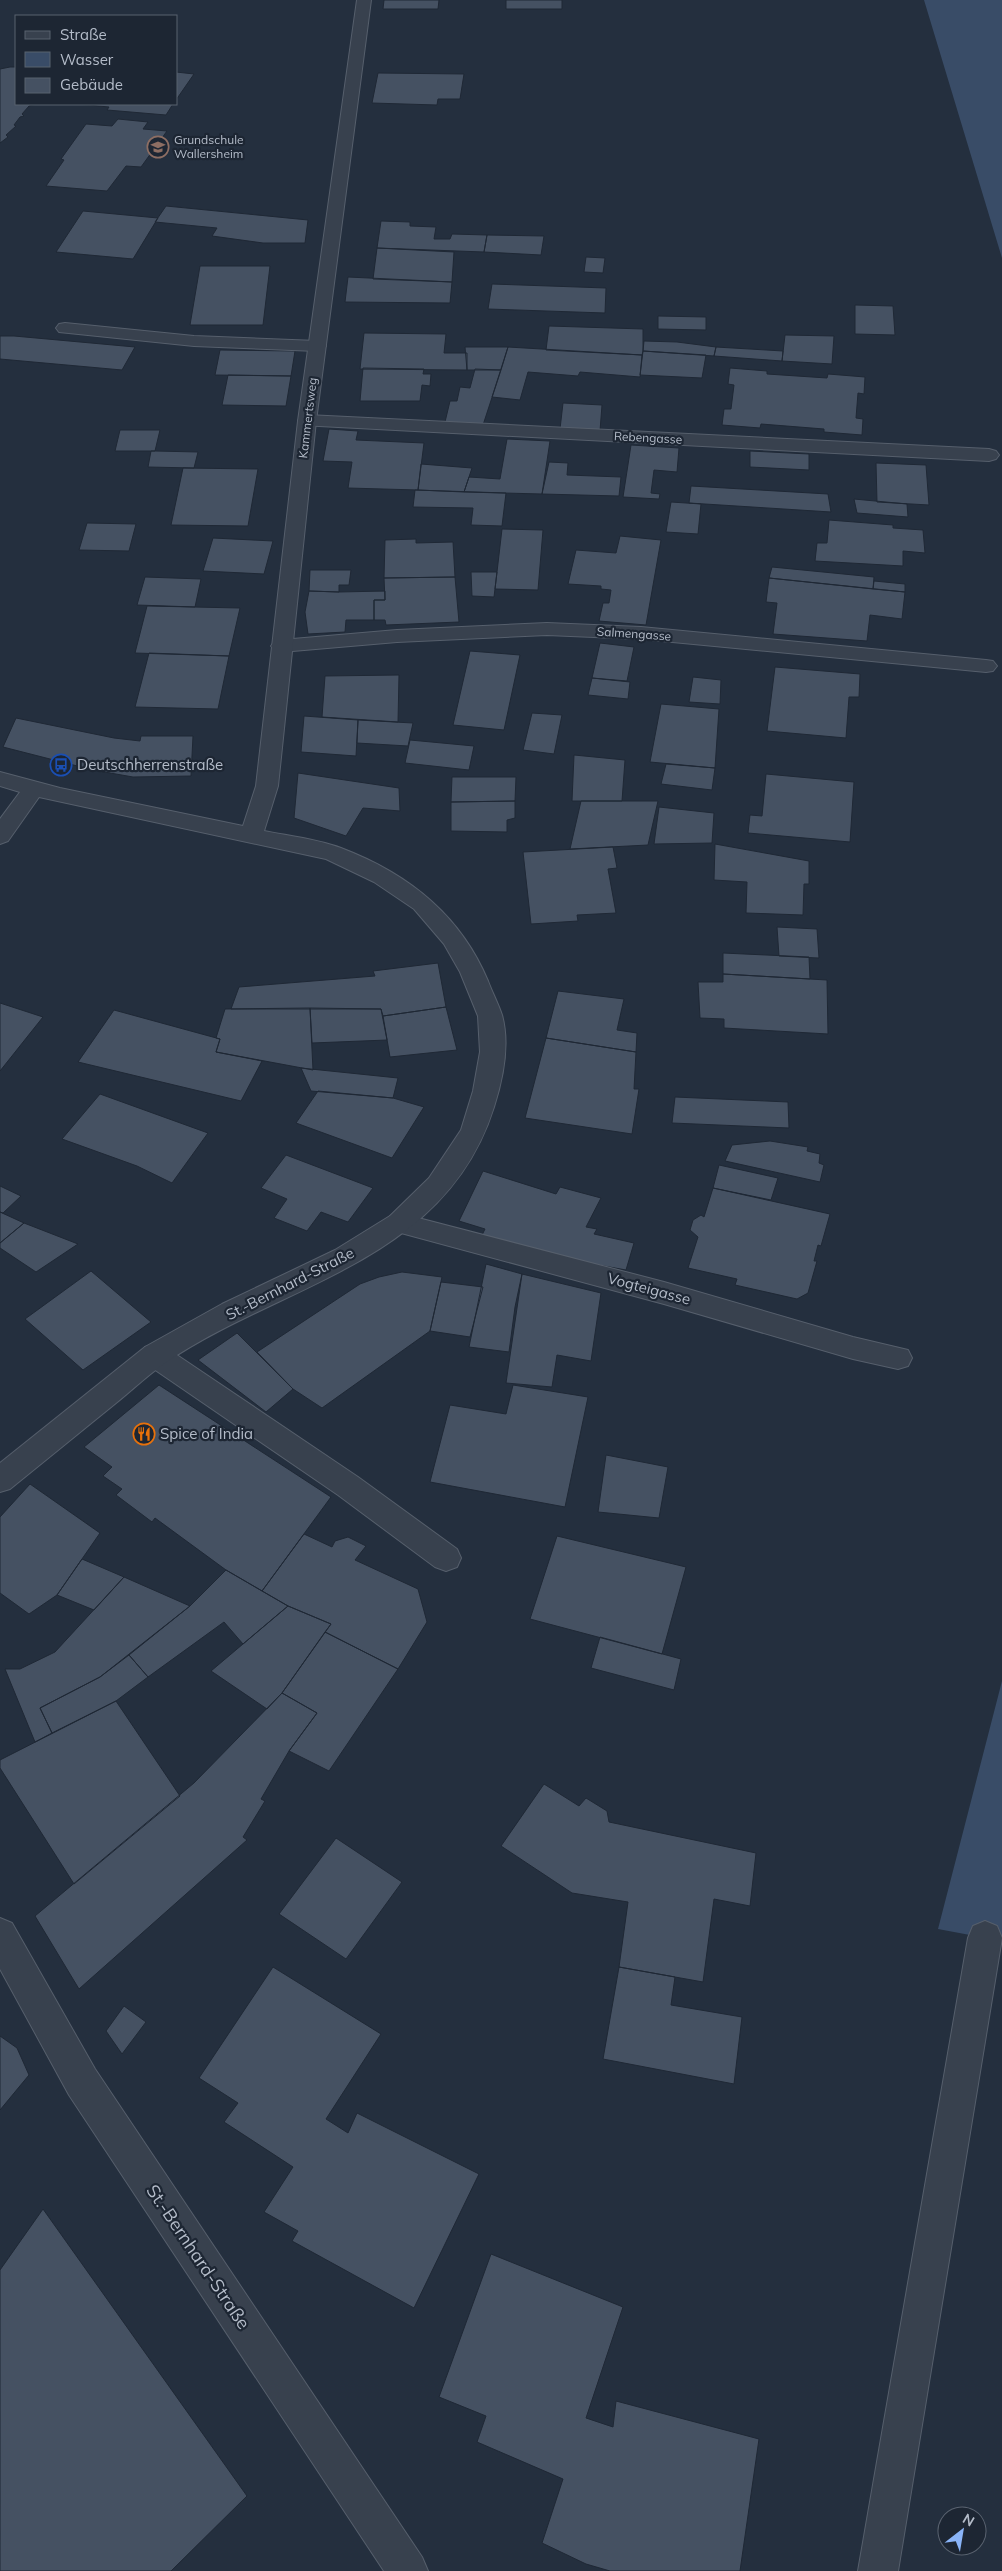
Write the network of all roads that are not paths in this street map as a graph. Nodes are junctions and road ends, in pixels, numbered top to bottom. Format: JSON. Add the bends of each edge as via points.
{"nodes":[{"id":1,"x":364,"y":0,"type":"edge"},
{"id":2,"x":65,"y":328,"type":"dead end"},
{"id":3,"x":317,"y":346,"type":"junction"},
{"id":4,"x":307,"y":421,"type":"junction"},
{"id":5,"x":989,"y":455,"type":"dead end"},
{"id":6,"x":281,"y":646,"type":"junction"},
{"id":7,"x":986,"y":666,"type":"dead end"},
{"id":8,"x":0,"y":779,"type":"edge"},
{"id":9,"x":34,"y":788,"type":"junction"},
{"id":10,"x":0,"y":836,"type":"edge"},
{"id":11,"x":251,"y":836,"type":"junction"},
{"id":12,"x":399,"y":1223,"type":"junction"},
{"id":13,"x":156,"y":1355,"type":"junction"},
{"id":14,"x":898,"y":1358,"type":"dead end"},
{"id":15,"x":0,"y":1480,"type":"edge"},
{"id":16,"x":446,"y":1558,"type":"dead end"},
{"id":17,"x":0,"y":1935,"type":"edge"},
{"id":18,"x":985,"y":1938,"type":"dead end"},
{"id":19,"x":408,"y":2571,"type":"edge"},
{"id":20,"x":878,"y":2571,"type":"edge"}],
"edges":[{"from":1,"to":3,"type":"street","name":"Kammertsweg"},
{"from":2,"to":3,"type":"street","via":[[194,341]]},
{"from":3,"to":4,"type":"street","name":"Kammertsweg"},
{"from":4,"to":5,"type":"street","name":"Rebengasse"},
{"from":4,"to":6,"type":"street","name":"Kammertsweg"},
{"from":6,"to":7,"type":"street","name":"Salmengasse","via":[[547,629],[641,633]]},
{"from":6,"to":11,"type":"street","name":"Kammertsweg","via":[[267,786]]},
{"from":8,"to":9,"type":"street"},
{"from":9,"to":10,"type":"street"},
{"from":9,"to":11,"type":"street"},
{"from":11,"to":12,"type":"street","name":"St.-Bernhard-Straße","via":[[332,853],[382,876],[422,903],[454,939],[490,1016],[493,1052],[486,1091],[473,1132],[438,1185]]},
{"from":12,"to":13,"type":"street","name":"St.-Bernhard-Straße","via":[[345,1258],[232,1312]]},
{"from":12,"to":14,"type":"street","name":"Vogteigasse"},
{"from":13,"to":15,"type":"street","name":"St.-Bernhard-Straße"},
{"from":13,"to":16,"type":"street","via":[[348,1486]]},
{"from":17,"to":19,"type":"street","name":"St.-Bernhard-Straße","via":[[82,2082]]},
{"from":18,"to":20,"type":"street"}]}
